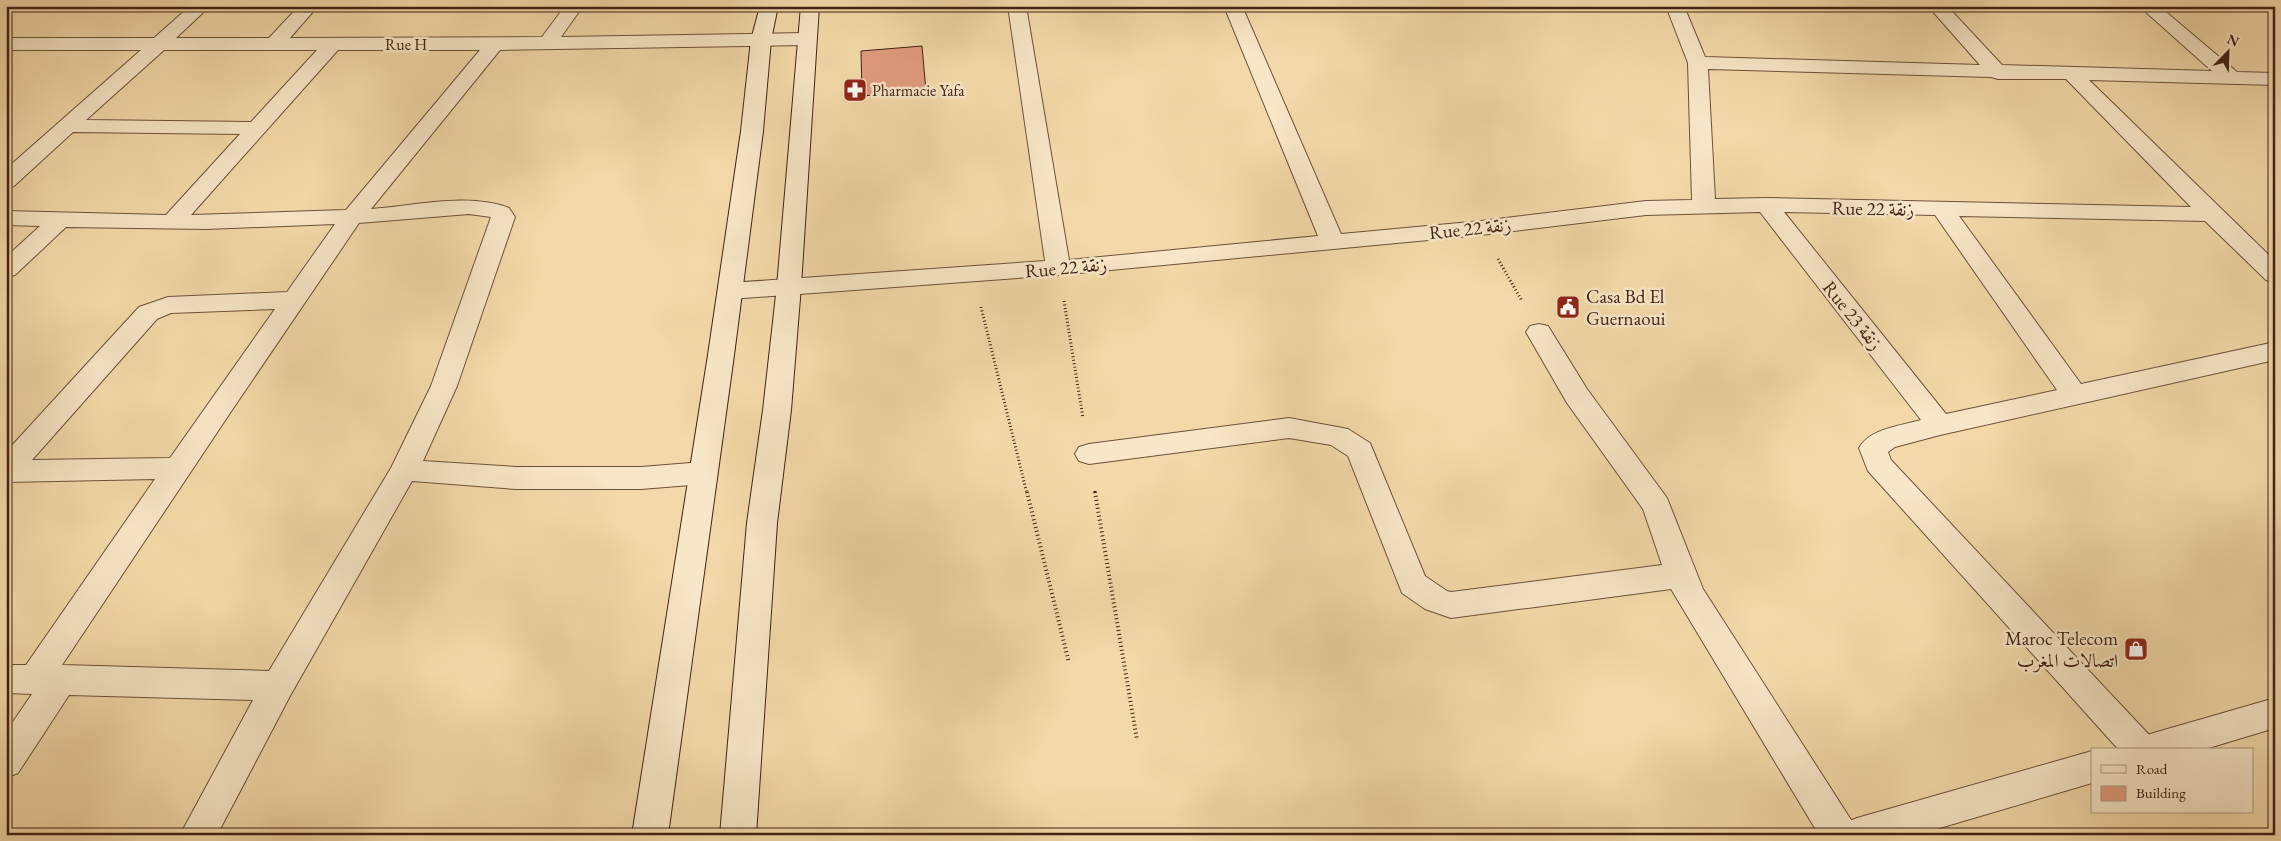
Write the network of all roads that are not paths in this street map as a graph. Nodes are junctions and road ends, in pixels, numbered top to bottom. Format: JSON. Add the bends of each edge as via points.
{"nodes":[{"id":1,"x":201,"y":6,"type":"edge"},
{"id":2,"x":309,"y":6,"type":"edge"},
{"id":3,"x":574,"y":6,"type":"edge"},
{"id":4,"x":768,"y":6,"type":"edge"},
{"id":5,"x":810,"y":6,"type":"edge"},
{"id":6,"x":1017,"y":6,"type":"edge"},
{"id":7,"x":1232,"y":6,"type":"edge"},
{"id":8,"x":1675,"y":6,"type":"edge"},
{"id":9,"x":1937,"y":6,"type":"edge"},
{"id":10,"x":2148,"y":6,"type":"edge"},
{"id":11,"x":806,"y":39,"type":"junction"},
{"id":12,"x":762,"y":40,"type":"junction"},
{"id":13,"x":161,"y":43,"type":"junction"},
{"id":14,"x":274,"y":44,"type":"junction"},
{"id":15,"x":333,"y":44,"type":"junction"},
{"id":16,"x":495,"y":44,"type":"junction"},
{"id":17,"x":547,"y":44,"type":"junction"},
{"id":18,"x":10,"y":46,"type":"edge"},
{"id":19,"x":1698,"y":63,"type":"junction"},
{"id":20,"x":1998,"y":72,"type":"junction"},
{"id":21,"x":2073,"y":75,"type":"junction"},
{"id":22,"x":2232,"y":78,"type":"junction"},
{"id":23,"x":2275,"y":80,"type":"edge"},
{"id":24,"x":67,"y":126,"type":"junction"},
{"id":25,"x":258,"y":128,"type":"junction"},
{"id":26,"x":6,"y":180,"type":"edge"},
{"id":27,"x":1704,"y":205,"type":"junction"},
{"id":28,"x":1766,"y":205,"type":"junction"},
{"id":29,"x":1942,"y":209,"type":"junction"},
{"id":30,"x":2211,"y":214,"type":"junction"},
{"id":31,"x":352,"y":217,"type":"junction"},
{"id":32,"x":6,"y":218,"type":"edge"},
{"id":33,"x":59,"y":220,"type":"junction"},
{"id":34,"x":173,"y":221,"type":"junction"},
{"id":35,"x":1332,"y":241,"type":"junction"},
{"id":36,"x":1058,"y":268,"type":"junction"},
{"id":37,"x":6,"y":270,"type":"edge"},
{"id":38,"x":2275,"y":275,"type":"edge"},
{"id":39,"x":790,"y":286,"type":"junction"},
{"id":40,"x":730,"y":291,"type":"junction"},
{"id":41,"x":294,"y":300,"type":"junction"},
{"id":42,"x":1539,"y":332,"type":"road end"},
{"id":43,"x":2275,"y":351,"type":"edge"},
{"id":44,"x":2074,"y":394,"type":"junction"},
{"id":45,"x":1940,"y":424,"type":"junction"},
{"id":46,"x":1089,"y":454,"type":"road end"},
{"id":47,"x":178,"y":468,"type":"junction"},
{"id":48,"x":404,"y":470,"type":"junction"},
{"id":49,"x":6,"y":471,"type":"edge"},
{"id":50,"x":703,"y":474,"type":"junction"},
{"id":51,"x":1681,"y":575,"type":"junction"},
{"id":52,"x":34,"y":679,"type":"edge"},
{"id":53,"x":278,"y":686,"type":"junction"},
{"id":54,"x":2275,"y":712,"type":"edge"},
{"id":55,"x":2139,"y":748,"type":"edge"},
{"id":56,"x":2157,"y":748,"type":"edge"},
{"id":57,"x":6,"y":762,"type":"edge"},
{"id":58,"x":2091,"y":766,"type":"edge"},
{"id":59,"x":198,"y":835,"type":"edge"},
{"id":60,"x":650,"y":835,"type":"edge"},
{"id":61,"x":738,"y":835,"type":"edge"},
{"id":62,"x":1840,"y":835,"type":"edge"},
{"id":63,"x":1857,"y":835,"type":"edge"}],
"edges":[{"from":1,"to":13,"type":"street"},
{"from":2,"to":14,"type":"street"},
{"from":3,"to":17,"type":"street"},
{"from":4,"to":12,"type":"street"},
{"from":5,"to":11,"type":"street"},
{"from":6,"to":36,"type":"street"},
{"from":7,"to":35,"type":"street"},
{"from":8,"to":19,"type":"street"},
{"from":9,"to":20,"type":"street"},
{"from":10,"to":22,"type":"street"},
{"from":11,"to":12,"type":"street","name":"Rue H"},
{"from":11,"to":39,"type":"street"},
{"from":12,"to":17,"type":"street","name":"Rue H"},
{"from":12,"to":40,"type":"street"},
{"from":13,"to":14,"type":"street","name":"Rue H"},
{"from":13,"to":18,"type":"street","name":"Rue H"},
{"from":13,"to":24,"type":"street"},
{"from":14,"to":15,"type":"street","name":"Rue H"},
{"from":15,"to":16,"type":"street","name":"Rue H"},
{"from":15,"to":25,"type":"street"},
{"from":16,"to":17,"type":"street","name":"Rue H"},
{"from":16,"to":31,"type":"street"},
{"from":19,"to":20,"type":"street"},
{"from":19,"to":27,"type":"street"},
{"from":20,"to":21,"type":"street"},
{"from":21,"to":22,"type":"street"},
{"from":21,"to":30,"type":"street"},
{"from":22,"to":23,"type":"street"},
{"from":24,"to":25,"type":"street"},
{"from":24,"to":26,"type":"street"},
{"from":25,"to":34,"type":"street"},
{"from":27,"to":28,"type":"street","name":"Rue 22 زنقة"},
{"from":27,"to":35,"type":"street","name":"Rue 22 زنقة","via":[[1646,208],[1481,228]]},
{"from":28,"to":29,"type":"street","name":"Rue 22 زنقة"},
{"from":28,"to":45,"type":"street","name":"Rue 23 زنقة"},
{"from":29,"to":30,"type":"street","name":"Rue 22 زنقة"},
{"from":29,"to":44,"type":"street"},
{"from":30,"to":38,"type":"street"},
{"from":31,"to":34,"type":"street"},
{"from":31,"to":41,"type":"street"},
{"from":31,"to":48,"type":"street","via":[[480,208],[496,210],[503,217],[444,386]]},
{"from":32,"to":33,"type":"street"},
{"from":33,"to":34,"type":"street"},
{"from":33,"to":37,"type":"street"},
{"from":35,"to":36,"type":"street","name":"Rue 22 زنقة"},
{"from":36,"to":39,"type":"street","name":"Rue 22 زنقة"},
{"from":39,"to":40,"type":"street","name":"Rue 22 زنقة"},
{"from":39,"to":61,"type":"street","via":[[762,523]]},
{"from":40,"to":50,"type":"street"},
{"from":41,"to":47,"type":"street"},
{"from":41,"to":49,"type":"street","via":[[168,305],[148,313]]},
{"from":42,"to":51,"type":"street","via":[[1578,396],[1657,506]]},
{"from":43,"to":44,"type":"street"},
{"from":44,"to":45,"type":"street"},
{"from":45,"to":55,"type":"street","via":[[1886,440],[1873,448],[1878,464]]},
{"from":46,"to":51,"type":"street","via":[[1289,428],[1338,436],[1360,450],[1413,584],[1436,600],[1451,605]]},
{"from":47,"to":49,"type":"street"},
{"from":47,"to":52,"type":"street"},
{"from":48,"to":50,"type":"street","via":[[516,478],[641,478]]},
{"from":48,"to":53,"type":"street"},
{"from":50,"to":60,"type":"street"},
{"from":51,"to":62,"type":"street","via":[[1690,595]]},
{"from":52,"to":53,"type":"street"},
{"from":52,"to":57,"type":"street"},
{"from":53,"to":59,"type":"street"},
{"from":54,"to":56,"type":"street"},
{"from":58,"to":63,"type":"street"}]}
